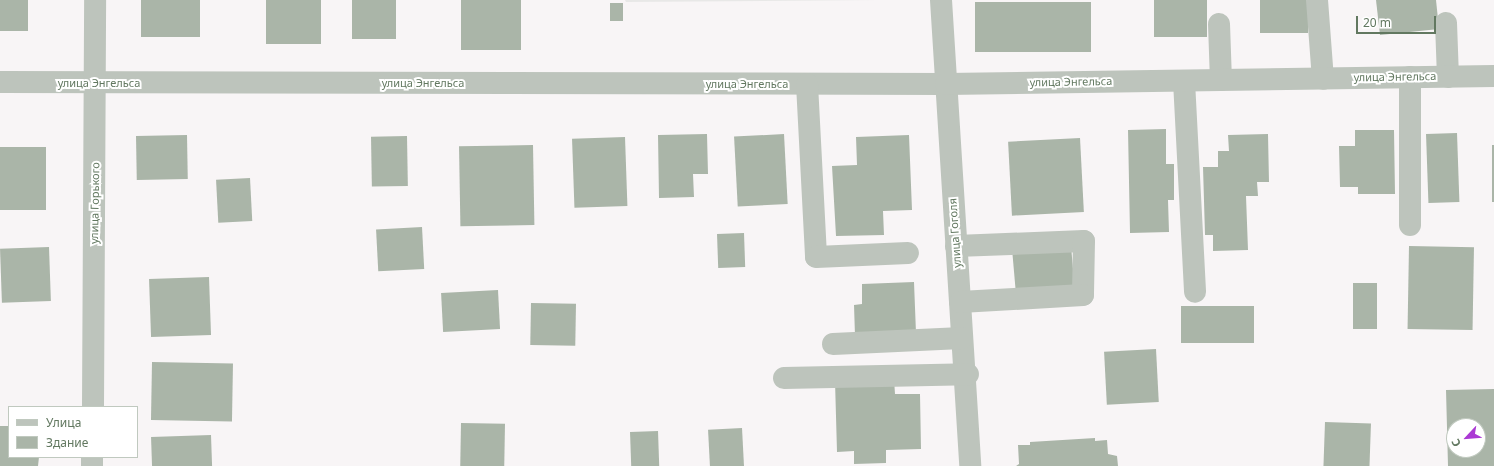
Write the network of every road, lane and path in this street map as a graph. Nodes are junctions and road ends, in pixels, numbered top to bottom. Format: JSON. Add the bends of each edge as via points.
{"nodes":[{"id":1,"x":95,"y":0,"type":"edge"},
{"id":2,"x":941,"y":0,"type":"edge"},
{"id":3,"x":1317,"y":0,"type":"edge"},
{"id":4,"x":1446,"y":23,"type":"dead end"},
{"id":5,"x":1218,"y":24,"type":"dead end"},
{"id":6,"x":1494,"y":76,"type":"edge"},
{"id":7,"x":1410,"y":77,"type":"junction"},
{"id":8,"x":1448,"y":77,"type":"junction"},
{"id":9,"x":1323,"y":78,"type":"junction"},
{"id":10,"x":1221,"y":80,"type":"junction"},
{"id":11,"x":1184,"y":81,"type":"junction"},
{"id":12,"x":0,"y":82,"type":"edge"},
{"id":13,"x":96,"y":83,"type":"junction"},
{"id":14,"x":808,"y":84,"type":"junction"},
{"id":15,"x":946,"y":84,"type":"junction"},
{"id":16,"x":1410,"y":225,"type":"dead end"},
{"id":17,"x":956,"y":246,"type":"junction"},
{"id":18,"x":908,"y":253,"type":"dead end"},
{"id":19,"x":1195,"y":292,"type":"dead end"},
{"id":20,"x":960,"y":302,"type":"junction"},
{"id":21,"x":962,"y":338,"type":"junction"},
{"id":22,"x":833,"y":344,"type":"dead end"},
{"id":23,"x":966,"y":374,"type":"junction"},
{"id":24,"x":784,"y":378,"type":"dead end"},
{"id":25,"x":93,"y":406,"type":"edge"},
{"id":26,"x":970,"y":466,"type":"edge"}],
"edges":[{"from":1,"to":13,"type":"street","name":"улица Горького"},
{"from":2,"to":15,"type":"street","name":"улица Гоголя"},
{"from":3,"to":9,"type":"street"},
{"from":4,"to":8,"type":"street"},
{"from":5,"to":10,"type":"street"},
{"from":6,"to":8,"type":"street","name":"улица Энгельса"},
{"from":7,"to":8,"type":"street","name":"улица Энгельса"},
{"from":7,"to":9,"type":"street","name":"улица Энгельса"},
{"from":7,"to":16,"type":"street"},
{"from":9,"to":10,"type":"street","name":"улица Энгельса"},
{"from":10,"to":11,"type":"street","name":"улица Энгельса"},
{"from":11,"to":15,"type":"street","name":"улица Энгельса"},
{"from":11,"to":19,"type":"street"},
{"from":12,"to":13,"type":"street","name":"улица Энгельса"},
{"from":13,"to":14,"type":"street","name":"улица Энгельса"},
{"from":13,"to":25,"type":"street","name":"улица Горького"},
{"from":14,"to":15,"type":"street","name":"улица Энгельса"},
{"from":14,"to":18,"type":"street","via":[[816,257]]},
{"from":15,"to":17,"type":"street","name":"улица Гоголя"},
{"from":17,"to":20,"type":"street","name":"улица Гоголя"},
{"from":17,"to":20,"type":"street","via":[[1084,241],[1083,295]]},
{"from":20,"to":21,"type":"street","name":"улица Гоголя"},
{"from":21,"to":22,"type":"street"},
{"from":21,"to":23,"type":"street","name":"улица Гоголя"},
{"from":23,"to":24,"type":"street"},
{"from":23,"to":26,"type":"street","name":"улица Гоголя"}]}
